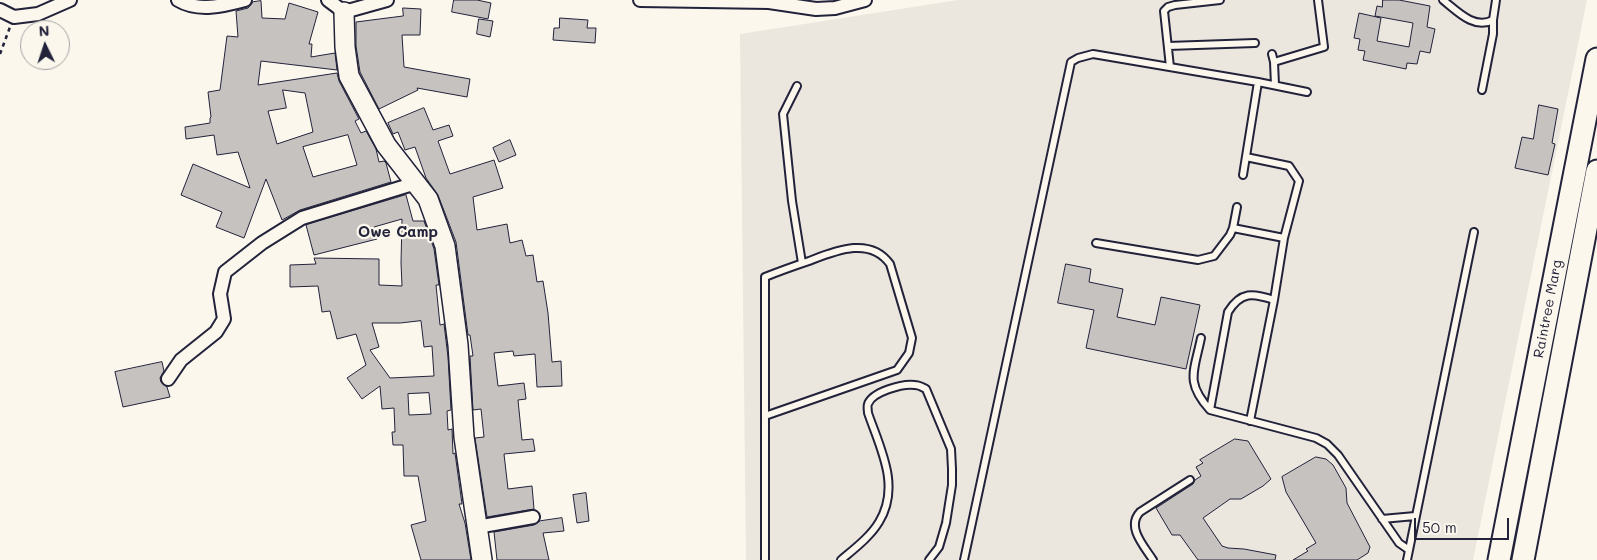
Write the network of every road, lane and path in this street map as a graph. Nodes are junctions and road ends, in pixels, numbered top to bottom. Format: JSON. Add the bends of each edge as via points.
{"nodes":[{"id":1,"x":70,"y":0,"type":"edge"},
{"id":2,"x":245,"y":0,"type":"edge"},
{"id":3,"x":328,"y":0,"type":"edge"},
{"id":4,"x":387,"y":0,"type":"edge"},
{"id":5,"x":640,"y":0,"type":"edge"},
{"id":6,"x":865,"y":0,"type":"edge"},
{"id":7,"x":1220,"y":0,"type":"edge"},
{"id":8,"x":1318,"y":0,"type":"edge"},
{"id":9,"x":1443,"y":0,"type":"edge"},
{"id":10,"x":1496,"y":0,"type":"edge"},
{"id":11,"x":182,"y":2,"type":"edge"},
{"id":12,"x":803,"y":3,"type":"edge"},
{"id":13,"x":0,"y":10,"type":"edge"},
{"id":14,"x":344,"y":12,"type":"junction"},
{"id":15,"x":14,"y":17,"type":"junction"},
{"id":16,"x":1493,"y":20,"type":"junction"},
{"id":17,"x":1255,"y":42,"type":"dead end"},
{"id":18,"x":1168,"y":46,"type":"junction"},
{"id":19,"x":0,"y":54,"type":"edge"},
{"id":20,"x":1272,"y":54,"type":"dead end"},
{"id":21,"x":1597,"y":59,"type":"edge"},
{"id":22,"x":1274,"y":62,"type":"junction"},
{"id":23,"x":1170,"y":67,"type":"junction"},
{"id":24,"x":1258,"y":82,"type":"junction"},
{"id":25,"x":1275,"y":85,"type":"junction"},
{"id":26,"x":797,"y":86,"type":"dead end"},
{"id":27,"x":1482,"y":90,"type":"dead end"},
{"id":28,"x":1307,"y":92,"type":"dead end"},
{"id":29,"x":1246,"y":157,"type":"junction"},
{"id":30,"x":1597,"y":171,"type":"edge"},
{"id":31,"x":1243,"y":175,"type":"dead end"},
{"id":32,"x":416,"y":183,"type":"junction"},
{"id":33,"x":1237,"y":207,"type":"dead end"},
{"id":34,"x":1592,"y":223,"type":"edge"},
{"id":35,"x":1233,"y":228,"type":"junction"},
{"id":36,"x":1474,"y":232,"type":"dead end"},
{"id":37,"x":1284,"y":238,"type":"junction"},
{"id":38,"x":1096,"y":243,"type":"dead end"},
{"id":39,"x":802,"y":263,"type":"junction"},
{"id":40,"x":1274,"y":300,"type":"junction"},
{"id":41,"x":1201,"y":338,"type":"dead end"},
{"id":42,"x":168,"y":379,"type":"dead end"},
{"id":43,"x":1210,"y":410,"type":"junction"},
{"id":44,"x":765,"y":416,"type":"junction"},
{"id":45,"x":1250,"y":421,"type":"junction"},
{"id":46,"x":1190,"y":480,"type":"dead end"},
{"id":47,"x":1415,"y":516,"type":"junction"},
{"id":48,"x":533,"y":517,"type":"dead end"},
{"id":49,"x":1382,"y":519,"type":"junction"},
{"id":50,"x":478,"y":527,"type":"junction"},
{"id":51,"x":1409,"y":550,"type":"junction"},
{"id":52,"x":482,"y":560,"type":"edge"},
{"id":53,"x":766,"y":560,"type":"edge"},
{"id":54,"x":841,"y":560,"type":"edge"},
{"id":55,"x":929,"y":560,"type":"edge"},
{"id":56,"x":964,"y":560,"type":"edge"},
{"id":57,"x":1153,"y":560,"type":"edge"},
{"id":58,"x":1407,"y":560,"type":"edge"},
{"id":59,"x":1499,"y":560,"type":"edge"},
{"id":60,"x":1523,"y":560,"type":"edge"}],
"edges":[{"from":1,"to":15,"type":"street","via":[[38,14]]},
{"from":2,"to":11,"type":"street","via":[[198,8]]},
{"from":3,"to":14,"type":"street"},
{"from":4,"to":14,"type":"street"},
{"from":5,"to":12,"type":"street"},
{"from":6,"to":12,"type":"street","via":[[816,9]]},
{"from":7,"to":18,"type":"lane","via":[[1168,7],[1164,11]]},
{"from":8,"to":22,"type":"lane","via":[[1324,47]]},
{"from":9,"to":16,"type":"lane","via":[[1477,23]]},
{"from":10,"to":16,"type":"lane"},
{"from":13,"to":15,"type":"street"},
{"from":14,"to":32,"type":"street","via":[[349,76],[386,145]]},
{"from":15,"to":19,"type":"path"},
{"from":16,"to":27,"type":"lane","via":[[1494,34]]},
{"from":17,"to":18,"type":"lane"},
{"from":18,"to":23,"type":"lane"},
{"from":20,"to":22,"type":"lane"},
{"from":21,"to":59,"type":"main road","name":"Raintree Marg"},
{"from":22,"to":25,"type":"lane"},
{"from":23,"to":24,"type":"lane"},
{"from":23,"to":56,"type":"lane","via":[[1093,54],[1071,62]]},
{"from":24,"to":25,"type":"lane"},
{"from":24,"to":29,"type":"lane"},
{"from":25,"to":28,"type":"lane"},
{"from":26,"to":39,"type":"lane","via":[[782,114]]},
{"from":29,"to":31,"type":"lane"},
{"from":29,"to":37,"type":"lane","via":[[1289,166],[1299,181]]},
{"from":30,"to":34,"type":"main road","name":"Raintree Marg"},
{"from":32,"to":42,"type":"street","via":[[302,218],[225,272],[220,294],[224,319],[216,332],[181,360]]},
{"from":32,"to":50,"type":"street","via":[[428,199],[445,246],[458,345],[464,437]]},
{"from":33,"to":35,"type":"lane"},
{"from":34,"to":60,"type":"main road","name":"Raintree Marg","via":[[1586,235]]},
{"from":35,"to":37,"type":"lane"},
{"from":35,"to":38,"type":"lane","via":[[1214,256],[1198,260]]},
{"from":36,"to":47,"type":"lane"},
{"from":37,"to":40,"type":"lane"},
{"from":39,"to":44,"type":"lane","via":[[765,277]]},
{"from":39,"to":44,"type":"lane","via":[[853,248],[868,249],[886,258],[912,338],[909,353],[896,370]]},
{"from":40,"to":43,"type":"lane","via":[[1250,295],[1240,297],[1228,312]]},
{"from":40,"to":45,"type":"lane"},
{"from":41,"to":43,"type":"lane","via":[[1192,379],[1201,400]]},
{"from":43,"to":45,"type":"lane"},
{"from":44,"to":53,"type":"lane"},
{"from":45,"to":49,"type":"lane","via":[[1316,438],[1327,444]]},
{"from":46,"to":57,"type":"lane","via":[[1136,516],[1134,528]]},
{"from":47,"to":49,"type":"lane"},
{"from":47,"to":51,"type":"lane"},
{"from":48,"to":50,"type":"street"},
{"from":49,"to":51,"type":"lane","via":[[1398,543]]},
{"from":50,"to":52,"type":"street"},
{"from":51,"to":58,"type":"lane"},
{"from":54,"to":55,"type":"lane","via":[[878,523],[888,503],[887,467],[867,405],[884,390],[909,384],[926,389],[951,449],[952,485],[946,523],[938,547]]}]}
